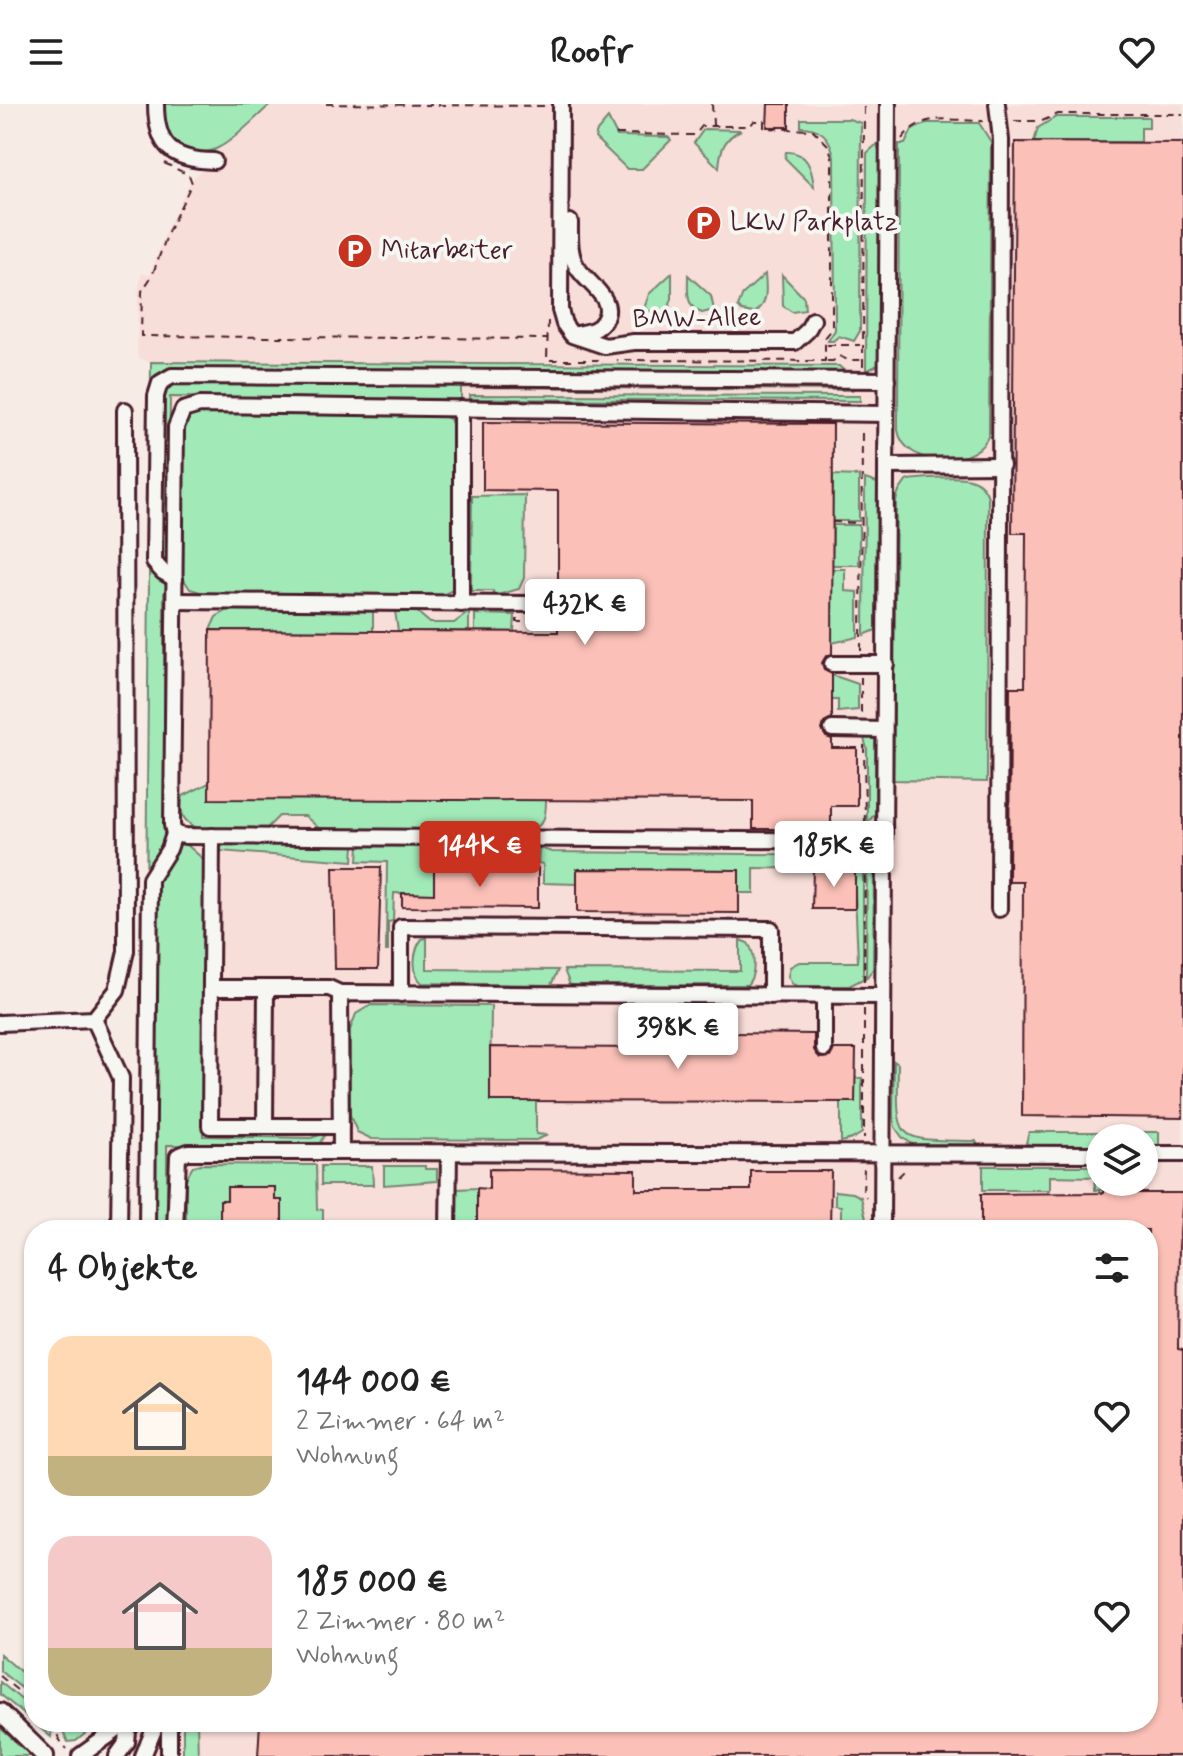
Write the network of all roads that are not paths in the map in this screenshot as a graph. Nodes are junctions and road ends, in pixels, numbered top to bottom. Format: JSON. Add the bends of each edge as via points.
{"nodes":[{"id":1,"x":156,"y":104,"type":"edge"},
{"id":2,"x":888,"y":104,"type":"edge"},
{"id":3,"x":997,"y":104,"type":"edge"},
{"id":4,"x":563,"y":106,"type":"edge"},
{"id":5,"x":214,"y":161,"type":"dead end"},
{"id":6,"x":813,"y":320,"type":"dead end"},
{"id":7,"x":572,"y":335,"type":"junction"},
{"id":8,"x":887,"y":380,"type":"junction"},
{"id":9,"x":461,"y":408,"type":"junction"},
{"id":10,"x":125,"y":410,"type":"dead end"},
{"id":11,"x":886,"y":414,"type":"junction"},
{"id":12,"x":1002,"y":465,"type":"junction"},
{"id":13,"x":886,"y":466,"type":"junction"},
{"id":14,"x":175,"y":579,"type":"junction"},
{"id":15,"x":175,"y":601,"type":"junction"},
{"id":16,"x":461,"y":604,"type":"junction"},
{"id":17,"x":532,"y":604,"type":"dead end"},
{"id":18,"x":832,"y":664,"type":"dead end"},
{"id":19,"x":886,"y":664,"type":"junction"},
{"id":20,"x":832,"y":729,"type":"dead end"},
{"id":21,"x":884,"y":730,"type":"junction"},
{"id":22,"x":174,"y":834,"type":"junction"},
{"id":23,"x":212,"y":836,"type":"junction"},
{"id":24,"x":884,"y":841,"type":"junction"},
{"id":25,"x":999,"y":909,"type":"dead end"},
{"id":26,"x":211,"y":988,"type":"junction"},
{"id":27,"x":266,"y":988,"type":"junction"},
{"id":28,"x":340,"y":993,"type":"junction"},
{"id":29,"x":401,"y":994,"type":"junction"},
{"id":30,"x":771,"y":996,"type":"junction"},
{"id":31,"x":824,"y":996,"type":"junction"},
{"id":32,"x":883,"y":996,"type":"junction"},
{"id":33,"x":94,"y":1019,"type":"junction"},
{"id":34,"x":0,"y":1023,"type":"edge"},
{"id":35,"x":824,"y":1049,"type":"dead end"},
{"id":36,"x":265,"y":1126,"type":"junction"},
{"id":37,"x":341,"y":1126,"type":"junction"},
{"id":38,"x":341,"y":1152,"type":"junction"},
{"id":39,"x":449,"y":1152,"type":"junction"},
{"id":40,"x":882,"y":1153,"type":"junction"},
{"id":41,"x":1086,"y":1154,"type":"edge"},
{"id":42,"x":1158,"y":1154,"type":"edge"},
{"id":43,"x":1183,"y":1154,"type":"edge"},
{"id":44,"x":119,"y":1220,"type":"edge"},
{"id":45,"x":147,"y":1220,"type":"edge"},
{"id":46,"x":175,"y":1220,"type":"edge"},
{"id":47,"x":448,"y":1220,"type":"edge"},
{"id":48,"x":876,"y":1220,"type":"edge"},
{"id":49,"x":0,"y":1712,"type":"edge"},
{"id":50,"x":114,"y":1732,"type":"edge"},
{"id":51,"x":129,"y":1732,"type":"edge"},
{"id":52,"x":153,"y":1732,"type":"edge"},
{"id":53,"x":169,"y":1732,"type":"edge"},
{"id":54,"x":45,"y":1756,"type":"edge"},
{"id":55,"x":80,"y":1756,"type":"edge"},
{"id":56,"x":117,"y":1756,"type":"edge"},
{"id":57,"x":143,"y":1756,"type":"edge"},
{"id":58,"x":169,"y":1756,"type":"edge"}],
"edges":[{"from":1,"to":5,"type":"lane","via":[[158,131],[166,146],[193,161]]},
{"from":2,"to":8,"type":"lane"},
{"from":3,"to":12,"type":"lane"},
{"from":4,"to":7,"type":"lane","via":[[554,309]]},
{"from":4,"to":7,"type":"lane","name":"BMW-Allee","via":[[571,252],[576,266],[605,298],[607,314],[590,332]]},
{"from":6,"to":7,"type":"lane","name":"BMW-Allee","via":[[795,342],[605,346]]},
{"from":8,"to":11,"type":"lane"},
{"from":8,"to":14,"type":"lane","via":[[172,376],[160,383],[156,396],[154,562]]},
{"from":9,"to":11,"type":"lane"},
{"from":9,"to":14,"type":"lane","via":[[200,405],[183,410],[176,427]]},
{"from":9,"to":16,"type":"lane"},
{"from":10,"to":33,"type":"lane","via":[[126,951],[117,990]]},
{"from":11,"to":13,"type":"lane"},
{"from":12,"to":13,"type":"lane"},
{"from":12,"to":25,"type":"lane"},
{"from":13,"to":19,"type":"lane"},
{"from":14,"to":15,"type":"lane"},
{"from":15,"to":16,"type":"lane"},
{"from":15,"to":22,"type":"lane"},
{"from":16,"to":17,"type":"lane"},
{"from":18,"to":19,"type":"lane"},
{"from":19,"to":21,"type":"lane"},
{"from":20,"to":21,"type":"lane"},
{"from":21,"to":24,"type":"lane"},
{"from":22,"to":23,"type":"lane"},
{"from":22,"to":45,"type":"lane","via":[[150,879]]},
{"from":23,"to":24,"type":"lane"},
{"from":23,"to":26,"type":"lane"},
{"from":24,"to":32,"type":"lane"},
{"from":26,"to":27,"type":"lane"},
{"from":26,"to":36,"type":"lane","via":[[210,1126]]},
{"from":27,"to":28,"type":"lane","via":[[329,988]]},
{"from":27,"to":36,"type":"lane"},
{"from":28,"to":29,"type":"lane"},
{"from":28,"to":37,"type":"lane"},
{"from":29,"to":30,"type":"lane"},
{"from":29,"to":30,"type":"lane","via":[[401,927],[417,927],[771,929]]},
{"from":30,"to":31,"type":"lane"},
{"from":31,"to":32,"type":"lane"},
{"from":31,"to":35,"type":"lane"},
{"from":32,"to":40,"type":"lane"},
{"from":33,"to":34,"type":"lane"},
{"from":33,"to":44,"type":"lane","via":[[121,1078]]},
{"from":36,"to":37,"type":"lane"},
{"from":37,"to":38,"type":"lane"},
{"from":38,"to":39,"type":"lane"},
{"from":38,"to":46,"type":"lane","via":[[178,1156]]},
{"from":39,"to":40,"type":"lane"},
{"from":39,"to":47,"type":"lane"},
{"from":40,"to":41,"type":"lane"},
{"from":40,"to":48,"type":"lane"},
{"from":42,"to":43,"type":"lane"},
{"from":49,"to":54,"type":"main road"},
{"from":50,"to":55,"type":"lane"},
{"from":51,"to":56,"type":"lane"},
{"from":52,"to":57,"type":"lane"},
{"from":53,"to":58,"type":"lane"}]}
